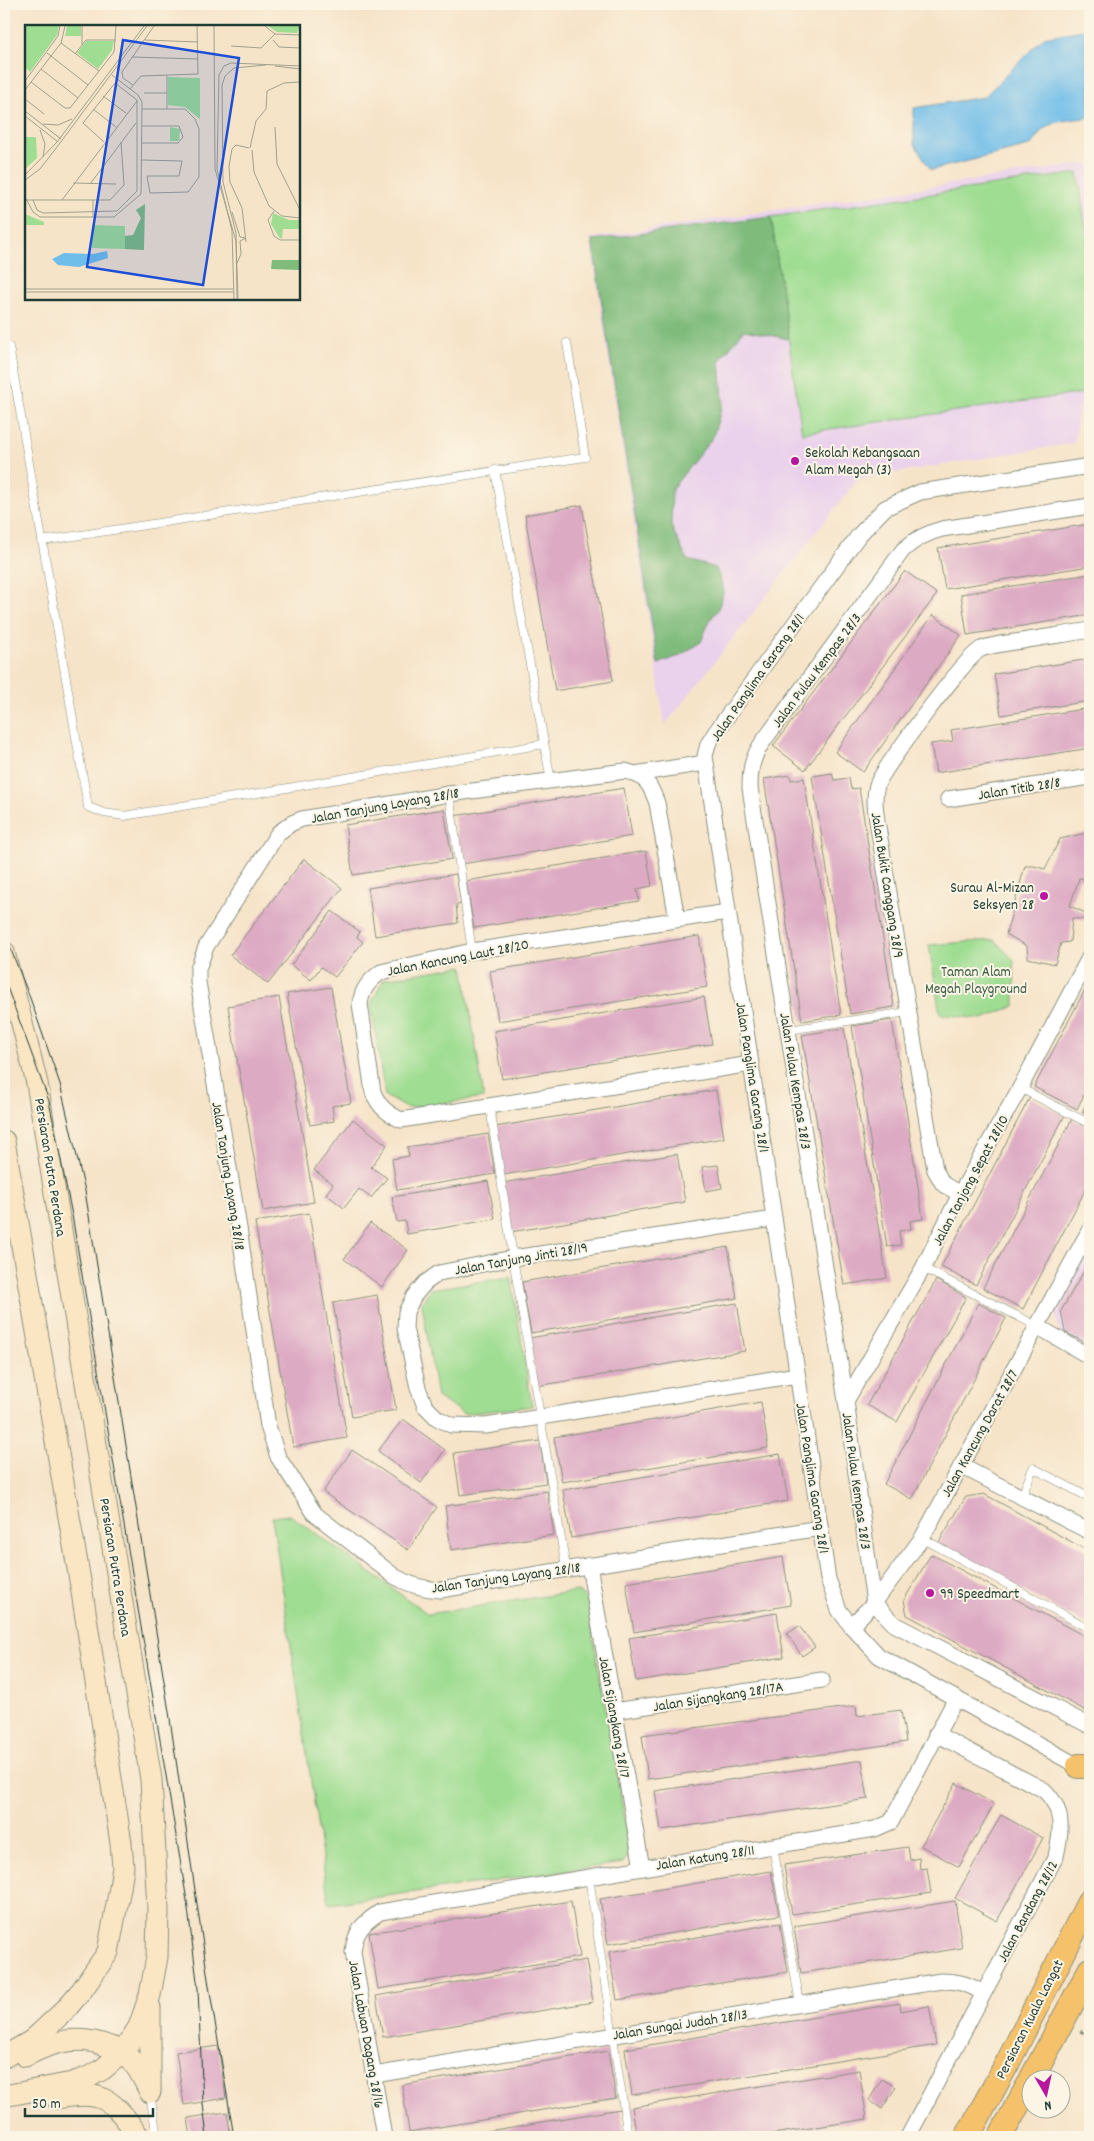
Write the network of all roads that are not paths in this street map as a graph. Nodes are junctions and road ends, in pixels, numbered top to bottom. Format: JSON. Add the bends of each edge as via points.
{"nodes":[{"id":1,"x":567,"y":343,"type":"dead end"},
{"id":2,"x":9,"y":347,"type":"dead end"},
{"id":3,"x":1090,"y":466,"type":"edge"},
{"id":4,"x":495,"y":470,"type":"junction"},
{"id":5,"x":1090,"y":506,"type":"edge"},
{"id":6,"x":42,"y":541,"type":"junction"},
{"id":7,"x":1090,"y":630,"type":"edge"},
{"id":8,"x":544,"y":744,"type":"junction"},
{"id":9,"x":705,"y":762,"type":"junction"},
{"id":10,"x":635,"y":774,"type":"junction"},
{"id":11,"x":1090,"y":777,"type":"edge"},
{"id":12,"x":551,"y":781,"type":"junction"},
{"id":13,"x":449,"y":794,"type":"junction"},
{"id":14,"x":948,"y":799,"type":"dead end"},
{"id":15,"x":728,"y":912,"type":"junction"},
{"id":16,"x":677,"y":919,"type":"junction"},
{"id":17,"x":472,"y":951,"type":"junction"},
{"id":18,"x":4,"y":952,"type":"edge"},
{"id":19,"x":1090,"y":956,"type":"edge"},
{"id":20,"x":908,"y":1012,"type":"junction"},
{"id":21,"x":788,"y":1030,"type":"junction"},
{"id":22,"x":751,"y":1064,"type":"junction"},
{"id":23,"x":1020,"y":1088,"type":"junction"},
{"id":24,"x":490,"y":1107,"type":"junction"},
{"id":25,"x":1090,"y":1124,"type":"edge"},
{"id":26,"x":4,"y":1141,"type":"edge"},
{"id":27,"x":960,"y":1194,"type":"junction"},
{"id":28,"x":774,"y":1219,"type":"junction"},
{"id":29,"x":1090,"y":1229,"type":"edge"},
{"id":30,"x":1085,"y":1252,"type":"edge"},
{"id":31,"x":513,"y":1258,"type":"junction"},
{"id":32,"x":923,"y":1268,"type":"junction"},
{"id":33,"x":1037,"y":1326,"type":"junction"},
{"id":34,"x":1090,"y":1357,"type":"edge"},
{"id":35,"x":797,"y":1375,"type":"junction"},
{"id":36,"x":846,"y":1401,"type":"junction"},
{"id":37,"x":540,"y":1416,"type":"junction"},
{"id":38,"x":961,"y":1466,"type":"junction"},
{"id":39,"x":1022,"y":1496,"type":"junction"},
{"id":40,"x":1090,"y":1498,"type":"edge"},
{"id":41,"x":820,"y":1528,"type":"junction"},
{"id":42,"x":1090,"y":1532,"type":"edge"},
{"id":43,"x":922,"y":1538,"type":"junction"},
{"id":44,"x":589,"y":1565,"type":"junction"},
{"id":45,"x":566,"y":1568,"type":"junction"},
{"id":46,"x":874,"y":1602,"type":"junction"},
{"id":47,"x":850,"y":1626,"type":"junction"},
{"id":48,"x":1090,"y":1629,"type":"edge"},
{"id":49,"x":822,"y":1680,"type":"dead end"},
{"id":50,"x":956,"y":1698,"type":"junction"},
{"id":51,"x":614,"y":1711,"type":"junction"},
{"id":52,"x":1090,"y":1726,"type":"edge"},
{"id":53,"x":936,"y":1734,"type":"junction"},
{"id":54,"x":1088,"y":1771,"type":"edge"},
{"id":55,"x":773,"y":1846,"type":"junction"},
{"id":56,"x":642,"y":1868,"type":"junction"},
{"id":57,"x":589,"y":1877,"type":"junction"},
{"id":58,"x":1090,"y":1900,"type":"edge"},
{"id":59,"x":380,"y":1912,"type":"joint"},
{"id":60,"x":1090,"y":1970,"type":"edge"},
{"id":61,"x":983,"y":1993,"type":"junction"},
{"id":62,"x":150,"y":1995,"type":"junction"},
{"id":63,"x":800,"y":2004,"type":"junction"},
{"id":64,"x":612,"y":2035,"type":"junction"},
{"id":65,"x":123,"y":2052,"type":"junction"},
{"id":66,"x":4,"y":2058,"type":"edge"},
{"id":67,"x":4,"y":2067,"type":"edge"},
{"id":68,"x":1038,"y":2068,"type":"edge"},
{"id":69,"x":374,"y":2075,"type":"junction"},
{"id":70,"x":150,"y":2092,"type":"junction"},
{"id":71,"x":4,"y":2096,"type":"edge"},
{"id":72,"x":1022,"y":2097,"type":"edge"},
{"id":73,"x":4,"y":2103,"type":"edge"},
{"id":74,"x":143,"y":2136,"type":"edge"},
{"id":75,"x":384,"y":2137,"type":"edge"},
{"id":76,"x":628,"y":2137,"type":"edge"},
{"id":77,"x":908,"y":2137,"type":"edge"},
{"id":78,"x":967,"y":2137,"type":"edge"},
{"id":79,"x":1000,"y":2137,"type":"edge"}],
"edges":[{"from":1,"to":4,"type":"lane","via":[[585,457]]},
{"from":2,"to":6,"type":"lane"},
{"from":3,"to":9,"type":"street","name":"Jalan Panglima Garang 28/1","via":[[920,492],[884,508],[859,535],[715,732],[708,744]]},
{"from":4,"to":6,"type":"lane"},
{"from":4,"to":8,"type":"lane"},
{"from":5,"to":21,"type":"street","name":"Jalan Pulau Kempas 28/3","via":[[942,529],[914,540],[903,550],[753,756],[750,788]]},
{"from":6,"to":8,"type":"lane","via":[[88,807],[124,816]]},
{"from":7,"to":20,"type":"street","name":"Jalan Bukit Canggang 28/9","via":[[979,650],[947,686],[886,768],[877,786],[878,827]]},
{"from":8,"to":12,"type":"lane"},
{"from":9,"to":10,"type":"street","name":"Jalan Tanjung Layang 28/18"},
{"from":9,"to":15,"type":"street","name":"Jalan Panglima Garang 28/1"},
{"from":10,"to":12,"type":"street","name":"Jalan Tanjung Layang 28/18","via":[[625,771]]},
{"from":10,"to":16,"type":"street","via":[[644,778],[657,803]]},
{"from":11,"to":14,"type":"street","name":"Jalan Titib 28/8"},
{"from":12,"to":13,"type":"street","name":"Jalan Tanjung Layang 28/18"},
{"from":13,"to":17,"type":"lane"},
{"from":13,"to":45,"type":"street","name":"Jalan Tanjung Layang 28/18","via":[[302,819],[284,828],[206,947],[198,969],[200,997],[268,1426],[278,1457],[315,1514],[407,1584],[440,1590]]},
{"from":15,"to":16,"type":"street","name":"Jalan Kancung Laut 28/20"},
{"from":15,"to":22,"type":"street","name":"Jalan Panglima Garang 28/1"},
{"from":16,"to":17,"type":"street","name":"Jalan Kancung Laut 28/20"},
{"from":17,"to":24,"type":"street","name":"Jalan Kancung Laut 28/20","via":[[381,972],[362,992],[360,1004],[373,1092],[378,1104],[389,1114],[401,1120]]},
{"from":18,"to":62,"type":"main road","name":"Persiaran Putra Perdana","via":[[37,1083],[150,1779],[158,1909],[157,1957]]},
{"from":19,"to":23,"type":"street","name":"Jalan Tanjong Sepat 28/10"},
{"from":20,"to":21,"type":"lane"},
{"from":20,"to":27,"type":"street","name":"Jalan Bukit Canggang 28/9","via":[[935,1170],[942,1184]]},
{"from":21,"to":36,"type":"street","name":"Jalan Pulau Kempas 28/3"},
{"from":22,"to":24,"type":"street","name":"Jalan Kancung Laut 28/20"},
{"from":22,"to":28,"type":"street","name":"Jalan Panglima Garang 28/1"},
{"from":23,"to":25,"type":"lane"},
{"from":23,"to":27,"type":"street","name":"Jalan Tanjong Sepat 28/10"},
{"from":24,"to":31,"type":"lane"},
{"from":26,"to":66,"type":"main road","via":[[84,1601],[123,1867],[108,1952],[65,2010],[33,2040]]},
{"from":27,"to":32,"type":"street","name":"Jalan Tanjong Sepat 28/10"},
{"from":28,"to":31,"type":"street","name":"Jalan Tanjung Jinti 28/19"},
{"from":28,"to":35,"type":"street","name":"Jalan Panglima Garang 28/1"},
{"from":29,"to":30,"type":"street","name":"Jalan Kancung Darat 28/7"},
{"from":30,"to":33,"type":"street","name":"Jalan Kancung Darat 28/7"},
{"from":31,"to":37,"type":"lane"},
{"from":31,"to":37,"type":"street","name":"Jalan Tanjung Jinti 28/19","via":[[439,1273],[414,1296],[406,1312],[405,1328],[418,1388],[425,1406],[437,1418],[450,1425],[468,1427]]},
{"from":32,"to":33,"type":"lane"},
{"from":32,"to":36,"type":"street","name":"Jalan Tanjong Sepat 28/10"},
{"from":33,"to":34,"type":"street"},
{"from":33,"to":38,"type":"street","name":"Jalan Kancung Darat 28/7"},
{"from":35,"to":37,"type":"street","name":"Jalan Tanjung Jinti 28/19"},
{"from":35,"to":41,"type":"street","name":"Jalan Panglima Garang 28/1"},
{"from":36,"to":46,"type":"street","name":"Jalan Pulau Kempas 28/3"},
{"from":37,"to":45,"type":"lane"},
{"from":38,"to":39,"type":"street"},
{"from":38,"to":43,"type":"street","name":"Jalan Kancung Darat 28/7"},
{"from":39,"to":40,"type":"lane","via":[[1033,1468]]},
{"from":39,"to":42,"type":"street"},
{"from":41,"to":44,"type":"street","name":"Jalan Tanjung Layang 28/18"},
{"from":41,"to":47,"type":"street","name":"Jalan Panglima Garang 28/1","via":[[832,1595]]},
{"from":43,"to":46,"type":"street","name":"Jalan Kancung Darat 28/7"},
{"from":43,"to":48,"type":"lane"},
{"from":44,"to":45,"type":"street","name":"Jalan Tanjung Layang 28/18"},
{"from":44,"to":51,"type":"street","name":"Jalan Sijangkang 28/17"},
{"from":46,"to":47,"type":"street","name":"Jalan Kancung Darat 28/7"},
{"from":46,"to":52,"type":"street","via":[[894,1624]]},
{"from":47,"to":50,"type":"street","name":"Jalan Panglima Garang 28/1","via":[[879,1656]]},
{"from":49,"to":51,"type":"street","name":"Jalan Sijangkang 28/17A"},
{"from":50,"to":53,"type":"street","name":"Jalan Katung 28/11"},
{"from":50,"to":54,"type":"street","name":"Jalan Panglima Garang 28/1"},
{"from":51,"to":56,"type":"street","name":"Jalan Sijangkang 28/17"},
{"from":53,"to":55,"type":"street","name":"Jalan Katung 28/11","via":[[891,1822],[875,1829]]},
{"from":53,"to":61,"type":"street","name":"Jalan Bandang 28/12","via":[[1044,1790],[1055,1800],[1059,1813],[1056,1856]]},
{"from":55,"to":56,"type":"street","name":"Jalan Katung 28/11"},
{"from":55,"to":63,"type":"lane"},
{"from":56,"to":57,"type":"street","name":"Jalan Katung 28/11"},
{"from":57,"to":59,"type":"street","name":"Jalan Katung 28/11"},
{"from":57,"to":64,"type":"lane"},
{"from":58,"to":78,"type":"main road","name":"Persiaran Kuala Langat"},
{"from":59,"to":69,"type":"street","name":"Jalan Labuan Dagang 28/16","via":[[359,1928],[353,1952]]},
{"from":60,"to":68,"type":"main road","name":"Persiaran Kuala Langat"},
{"from":61,"to":63,"type":"street","name":"Jalan Sungai Judah 28/13","via":[[971,1986],[941,1981]]},
{"from":61,"to":77,"type":"street","name":"Jalan Bandang 28/12"},
{"from":62,"to":65,"type":"main road","name":"Persiaran Putra Perdana","via":[[139,2027]]},
{"from":62,"to":70,"type":"main road"},
{"from":63,"to":64,"type":"street","name":"Jalan Sungai Judah 28/13"},
{"from":64,"to":69,"type":"street","name":"Jalan Sungai Judah 28/13"},
{"from":64,"to":76,"type":"lane"},
{"from":65,"to":67,"type":"main road","via":[[100,2042],[72,2040],[43,2047]]},
{"from":65,"to":70,"type":"main road","via":[[139,2070]]},
{"from":65,"to":71,"type":"main road","name":"Persiaran Putra Perdana","via":[[87,2078]]},
{"from":69,"to":75,"type":"street","name":"Jalan Labuan Dagang 28/16"},
{"from":70,"to":74,"type":"lane"},
{"from":72,"to":79,"type":"main road","name":"Persiaran Kuala Langat"},
{"from":73,"to":74,"type":"main road","via":[[91,2094],[116,2106]]}]}
